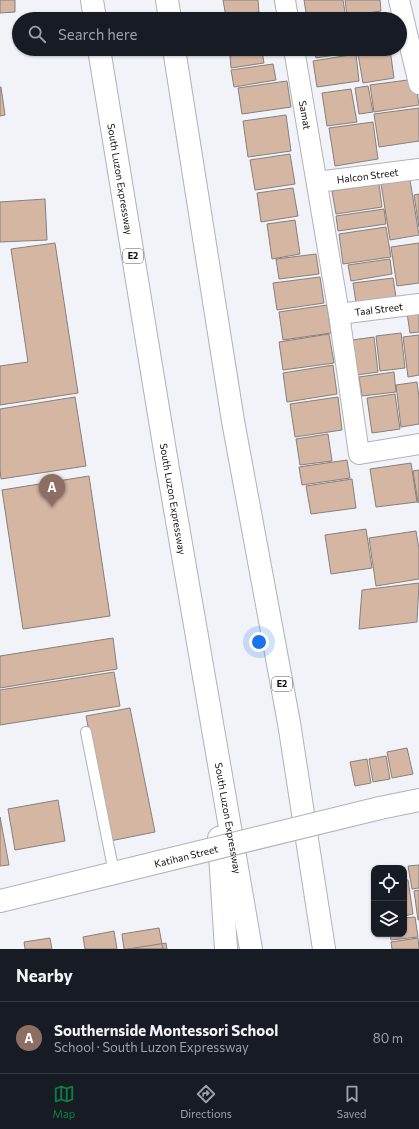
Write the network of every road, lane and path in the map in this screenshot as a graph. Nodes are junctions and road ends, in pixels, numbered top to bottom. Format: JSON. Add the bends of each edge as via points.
{"nodes":[{"id":1,"x":92,"y":0,"type":"edge"},
{"id":2,"x":167,"y":0,"type":"edge"},
{"id":3,"x":285,"y":0,"type":"edge"},
{"id":4,"x":400,"y":0,"type":"edge"},
{"id":5,"x":94,"y":12,"type":"edge"},
{"id":6,"x":169,"y":12,"type":"edge"},
{"id":7,"x":287,"y":12,"type":"edge"},
{"id":8,"x":403,"y":12,"type":"edge"},
{"id":9,"x":407,"y":31,"type":"edge"},
{"id":10,"x":101,"y":56,"type":"edge"},
{"id":11,"x":175,"y":56,"type":"edge"},
{"id":12,"x":295,"y":56,"type":"edge"},
{"id":13,"x":419,"y":84,"type":"edge"},
{"id":14,"x":419,"y":169,"type":"edge"},
{"id":15,"x":317,"y":182,"type":"junction"},
{"id":16,"x":419,"y":304,"type":"edge"},
{"id":17,"x":339,"y":314,"type":"junction"},
{"id":18,"x":419,"y":444,"type":"edge"},
{"id":19,"x":86,"y":732,"type":"dead end"},
{"id":20,"x":213,"y":733,"type":"junction"},
{"id":21,"x":419,"y":800,"type":"edge"},
{"id":22,"x":114,"y":873,"type":"junction"},
{"id":23,"x":0,"y":901,"type":"edge"},
{"id":24,"x":226,"y":949,"type":"edge"},
{"id":25,"x":251,"y":949,"type":"edge"},
{"id":26,"x":324,"y":949,"type":"edge"}],
"edges":[{"from":1,"to":5,"type":"main road"},
{"from":2,"to":6,"type":"main road"},
{"from":3,"to":7,"type":"street"},
{"from":4,"to":8,"type":"street"},
{"from":9,"to":13,"type":"street"},
{"from":10,"to":20,"type":"main road","name":"South Luzon Expressway","number":"E2"},
{"from":11,"to":26,"type":"main road","number":"E2","via":[[233,421],[289,723]]},
{"from":12,"to":15,"type":"street","name":"Samat"},
{"from":14,"to":15,"type":"street","name":"Halcon Street"},
{"from":15,"to":17,"type":"street","name":"Samat"},
{"from":16,"to":17,"type":"street","name":"Taal Street"},
{"from":17,"to":18,"type":"street","name":"Samat","via":[[359,454]]},
{"from":19,"to":22,"type":"lane"},
{"from":20,"to":24,"type":"main road"},
{"from":20,"to":25,"type":"main road","name":"South Luzon Expressway","number":"E2"},
{"from":21,"to":22,"type":"main road","name":"Katihan Street","bridge":true},
{"from":22,"to":23,"type":"main road","name":"Katihan Street"}]}
